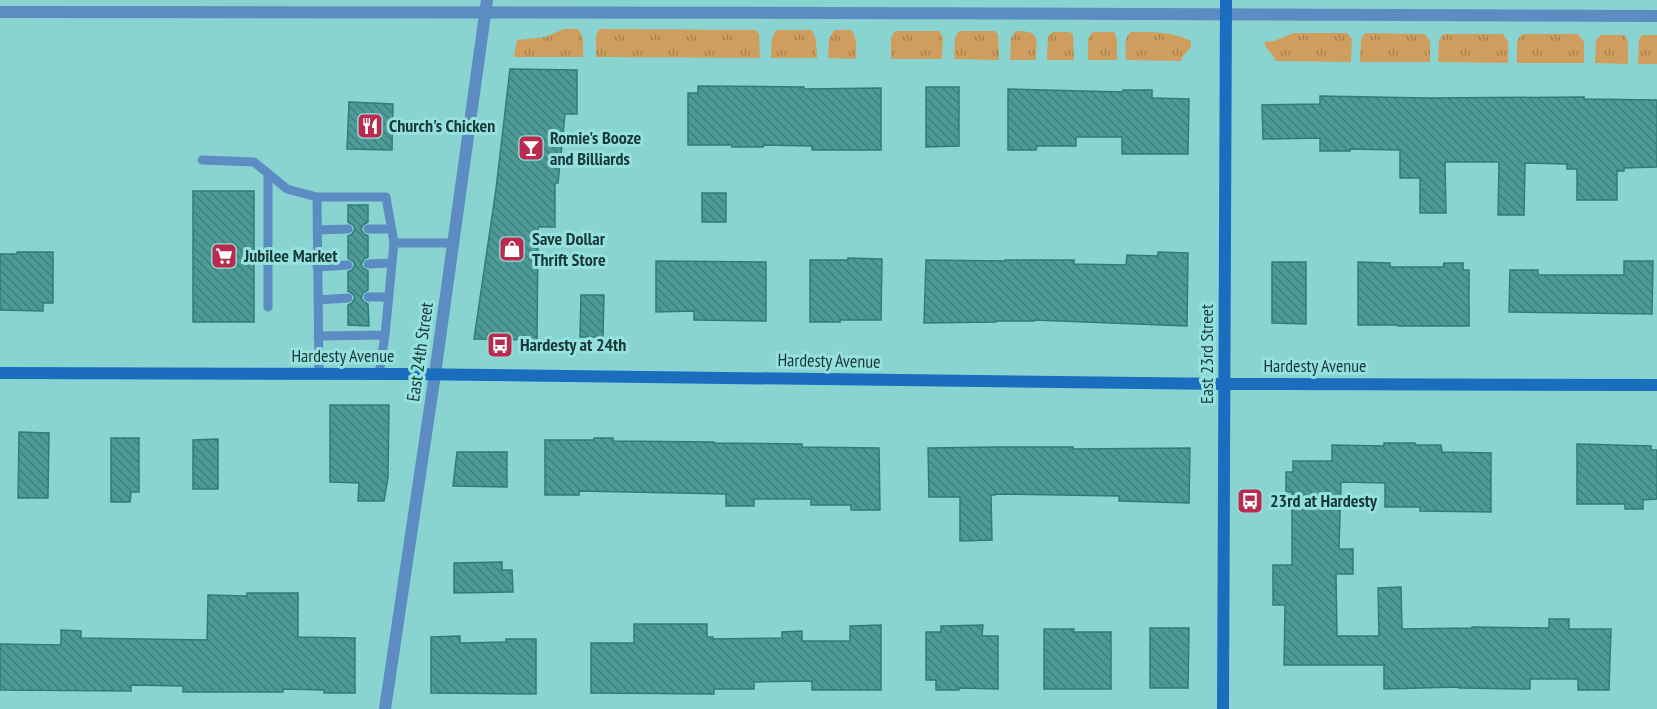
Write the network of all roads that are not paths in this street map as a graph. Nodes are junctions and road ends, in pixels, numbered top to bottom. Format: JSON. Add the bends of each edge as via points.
{"nodes":[{"id":1,"x":487,"y":0,"type":"edge"},
{"id":2,"x":1226,"y":0,"type":"edge"},
{"id":3,"x":0,"y":12,"type":"edge"},
{"id":4,"x":485,"y":13,"type":"junction"},
{"id":5,"x":1226,"y":13,"type":"junction"},
{"id":6,"x":1657,"y":16,"type":"edge"},
{"id":7,"x":202,"y":160,"type":"dead end"},
{"id":8,"x":268,"y":173,"type":"junction"},
{"id":9,"x":317,"y":197,"type":"junction"},
{"id":10,"x":348,"y":229,"type":"dead end"},
{"id":11,"x":368,"y":229,"type":"dead end"},
{"id":12,"x":392,"y":229,"type":"junction"},
{"id":13,"x":317,"y":230,"type":"junction"},
{"id":14,"x":394,"y":243,"type":"junction"},
{"id":15,"x":453,"y":243,"type":"junction"},
{"id":16,"x":392,"y":263,"type":"junction"},
{"id":17,"x":368,"y":264,"type":"dead end"},
{"id":18,"x":348,"y":265,"type":"dead end"},
{"id":19,"x":317,"y":267,"type":"junction"},
{"id":20,"x":368,"y":297,"type":"dead end"},
{"id":21,"x":389,"y":297,"type":"junction"},
{"id":22,"x":348,"y":298,"type":"dead end"},
{"id":23,"x":318,"y":300,"type":"junction"},
{"id":24,"x":268,"y":307,"type":"dead end"},
{"id":25,"x":385,"y":335,"type":"junction"},
{"id":26,"x":318,"y":336,"type":"junction"},
{"id":27,"x":0,"y":373,"type":"edge"},
{"id":28,"x":319,"y":374,"type":"junction"},
{"id":29,"x":379,"y":374,"type":"junction"},
{"id":30,"x":435,"y":374,"type":"junction"},
{"id":31,"x":1225,"y":384,"type":"junction"},
{"id":32,"x":1657,"y":385,"type":"edge"},
{"id":33,"x":385,"y":709,"type":"edge"},
{"id":34,"x":1224,"y":709,"type":"edge"}],
"edges":[{"from":1,"to":4,"type":"street","name":"East 24th Street"},
{"from":2,"to":5,"type":"main road","name":"East 23rd Street"},
{"from":3,"to":4,"type":"street"},
{"from":4,"to":5,"type":"street"},
{"from":4,"to":15,"type":"street","name":"East 24th Street"},
{"from":5,"to":6,"type":"street"},
{"from":5,"to":31,"type":"main road","name":"East 23rd Street"},
{"from":7,"to":8,"type":"lane","via":[[254,162]]},
{"from":8,"to":9,"type":"lane","via":[[287,189]]},
{"from":8,"to":24,"type":"lane"},
{"from":9,"to":12,"type":"lane","via":[[386,197]]},
{"from":9,"to":13,"type":"lane"},
{"from":10,"to":13,"type":"lane"},
{"from":11,"to":12,"type":"lane"},
{"from":12,"to":14,"type":"lane"},
{"from":13,"to":19,"type":"lane"},
{"from":14,"to":15,"type":"lane"},
{"from":14,"to":16,"type":"lane"},
{"from":15,"to":30,"type":"street","name":"East 24th Street"},
{"from":16,"to":17,"type":"lane"},
{"from":16,"to":21,"type":"lane"},
{"from":18,"to":19,"type":"lane"},
{"from":19,"to":23,"type":"lane"},
{"from":20,"to":21,"type":"lane"},
{"from":21,"to":25,"type":"lane"},
{"from":22,"to":23,"type":"lane"},
{"from":23,"to":26,"type":"lane"},
{"from":25,"to":26,"type":"lane"},
{"from":25,"to":29,"type":"lane"},
{"from":26,"to":28,"type":"lane"},
{"from":27,"to":28,"type":"main road","name":"Hardesty Avenue"},
{"from":28,"to":29,"type":"main road","name":"Hardesty Avenue"},
{"from":29,"to":30,"type":"main road","name":"Hardesty Avenue"},
{"from":30,"to":31,"type":"main road","name":"Hardesty Avenue"},
{"from":30,"to":33,"type":"street","name":"East 24th Street"},
{"from":31,"to":32,"type":"main road","name":"Hardesty Avenue"},
{"from":31,"to":34,"type":"main road","name":"East 23rd Street"}]}
